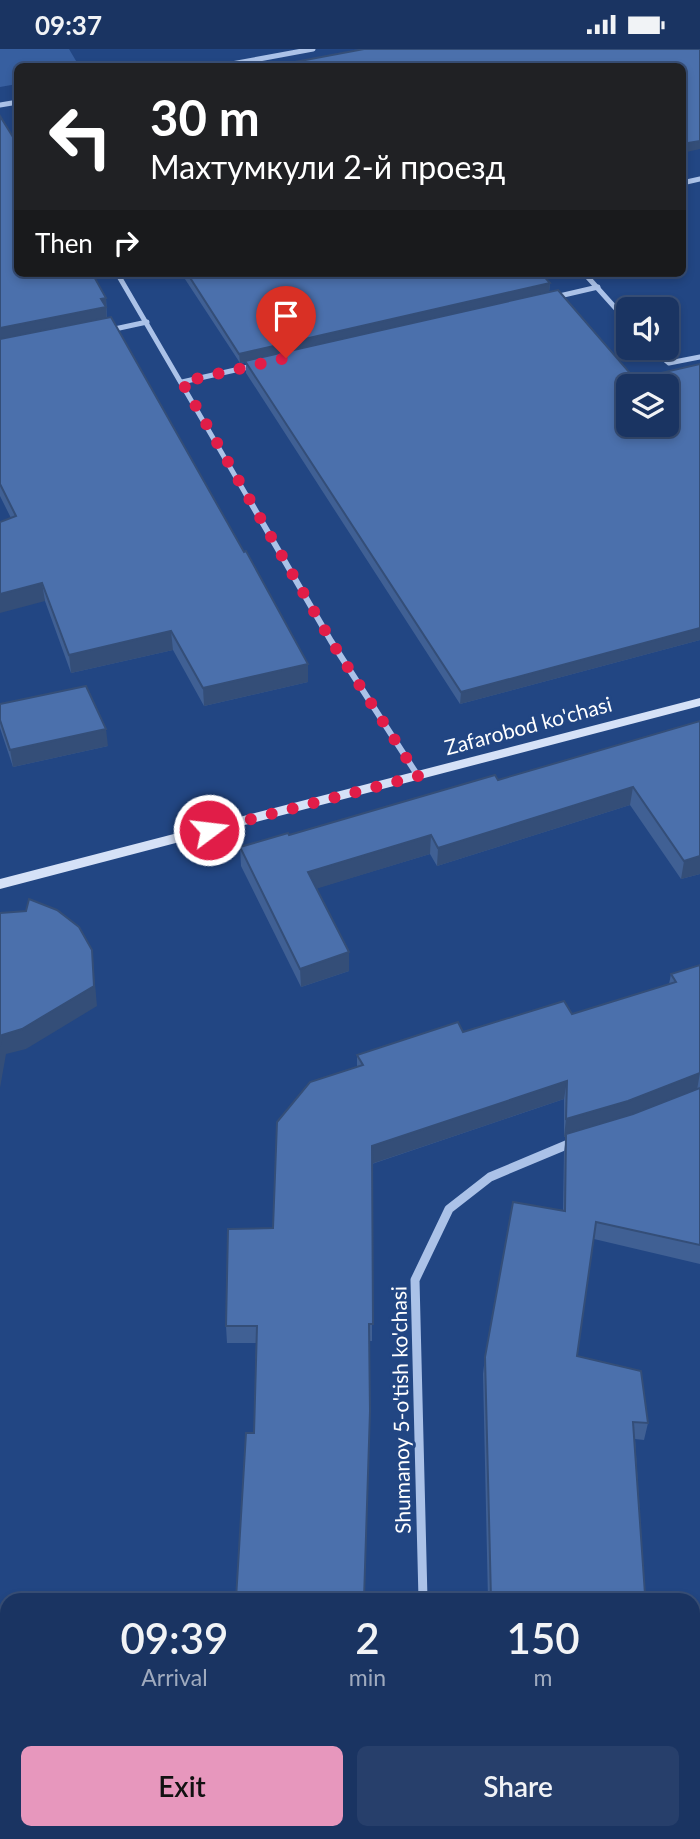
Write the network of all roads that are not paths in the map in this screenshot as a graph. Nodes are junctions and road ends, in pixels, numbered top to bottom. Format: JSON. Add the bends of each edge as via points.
{"nodes":[{"id":1,"x":313,"y":49,"type":"edge"},
{"id":2,"x":237,"y":63,"type":"edge"},
{"id":3,"x":119,"y":277,"type":"edge"},
{"id":4,"x":588,"y":277,"type":"edge"},
{"id":5,"x":598,"y":288,"type":"junction"},
{"id":6,"x":544,"y":300,"type":"edge"},
{"id":7,"x":616,"y":308,"type":"edge"},
{"id":8,"x":146,"y":322,"type":"junction"},
{"id":9,"x":107,"y":330,"type":"edge"},
{"id":10,"x":700,"y":357,"type":"edge"},
{"id":11,"x":665,"y":360,"type":"edge"},
{"id":12,"x":263,"y":363,"type":"edge"},
{"id":13,"x":182,"y":382,"type":"junction"},
{"id":14,"x":700,"y":702,"type":"edge"},
{"id":15,"x":418,"y":776,"type":"junction"},
{"id":16,"x":0,"y":884,"type":"edge"},
{"id":17,"x":580,"y":1140,"type":"edge"},
{"id":18,"x":423,"y":1593,"type":"edge"}],
"edges":[{"from":1,"to":2,"type":"street"},
{"from":3,"to":8,"type":"street"},
{"from":4,"to":5,"type":"street"},
{"from":5,"to":6,"type":"street"},
{"from":5,"to":7,"type":"street"},
{"from":8,"to":9,"type":"street"},
{"from":8,"to":13,"type":"street"},
{"from":10,"to":11,"type":"street"},
{"from":12,"to":13,"type":"street"},
{"from":13,"to":15,"type":"street","via":[[331,641]]},
{"from":14,"to":15,"type":"street","name":"Zafarobod ko'chasi"},
{"from":15,"to":16,"type":"street","name":"Zafarobod ko'chasi"},
{"from":17,"to":18,"type":"street","name":"Shumanoy 5-o'tish ko'chasi","via":[[490,1177],[449,1209],[415,1280]]}]}
